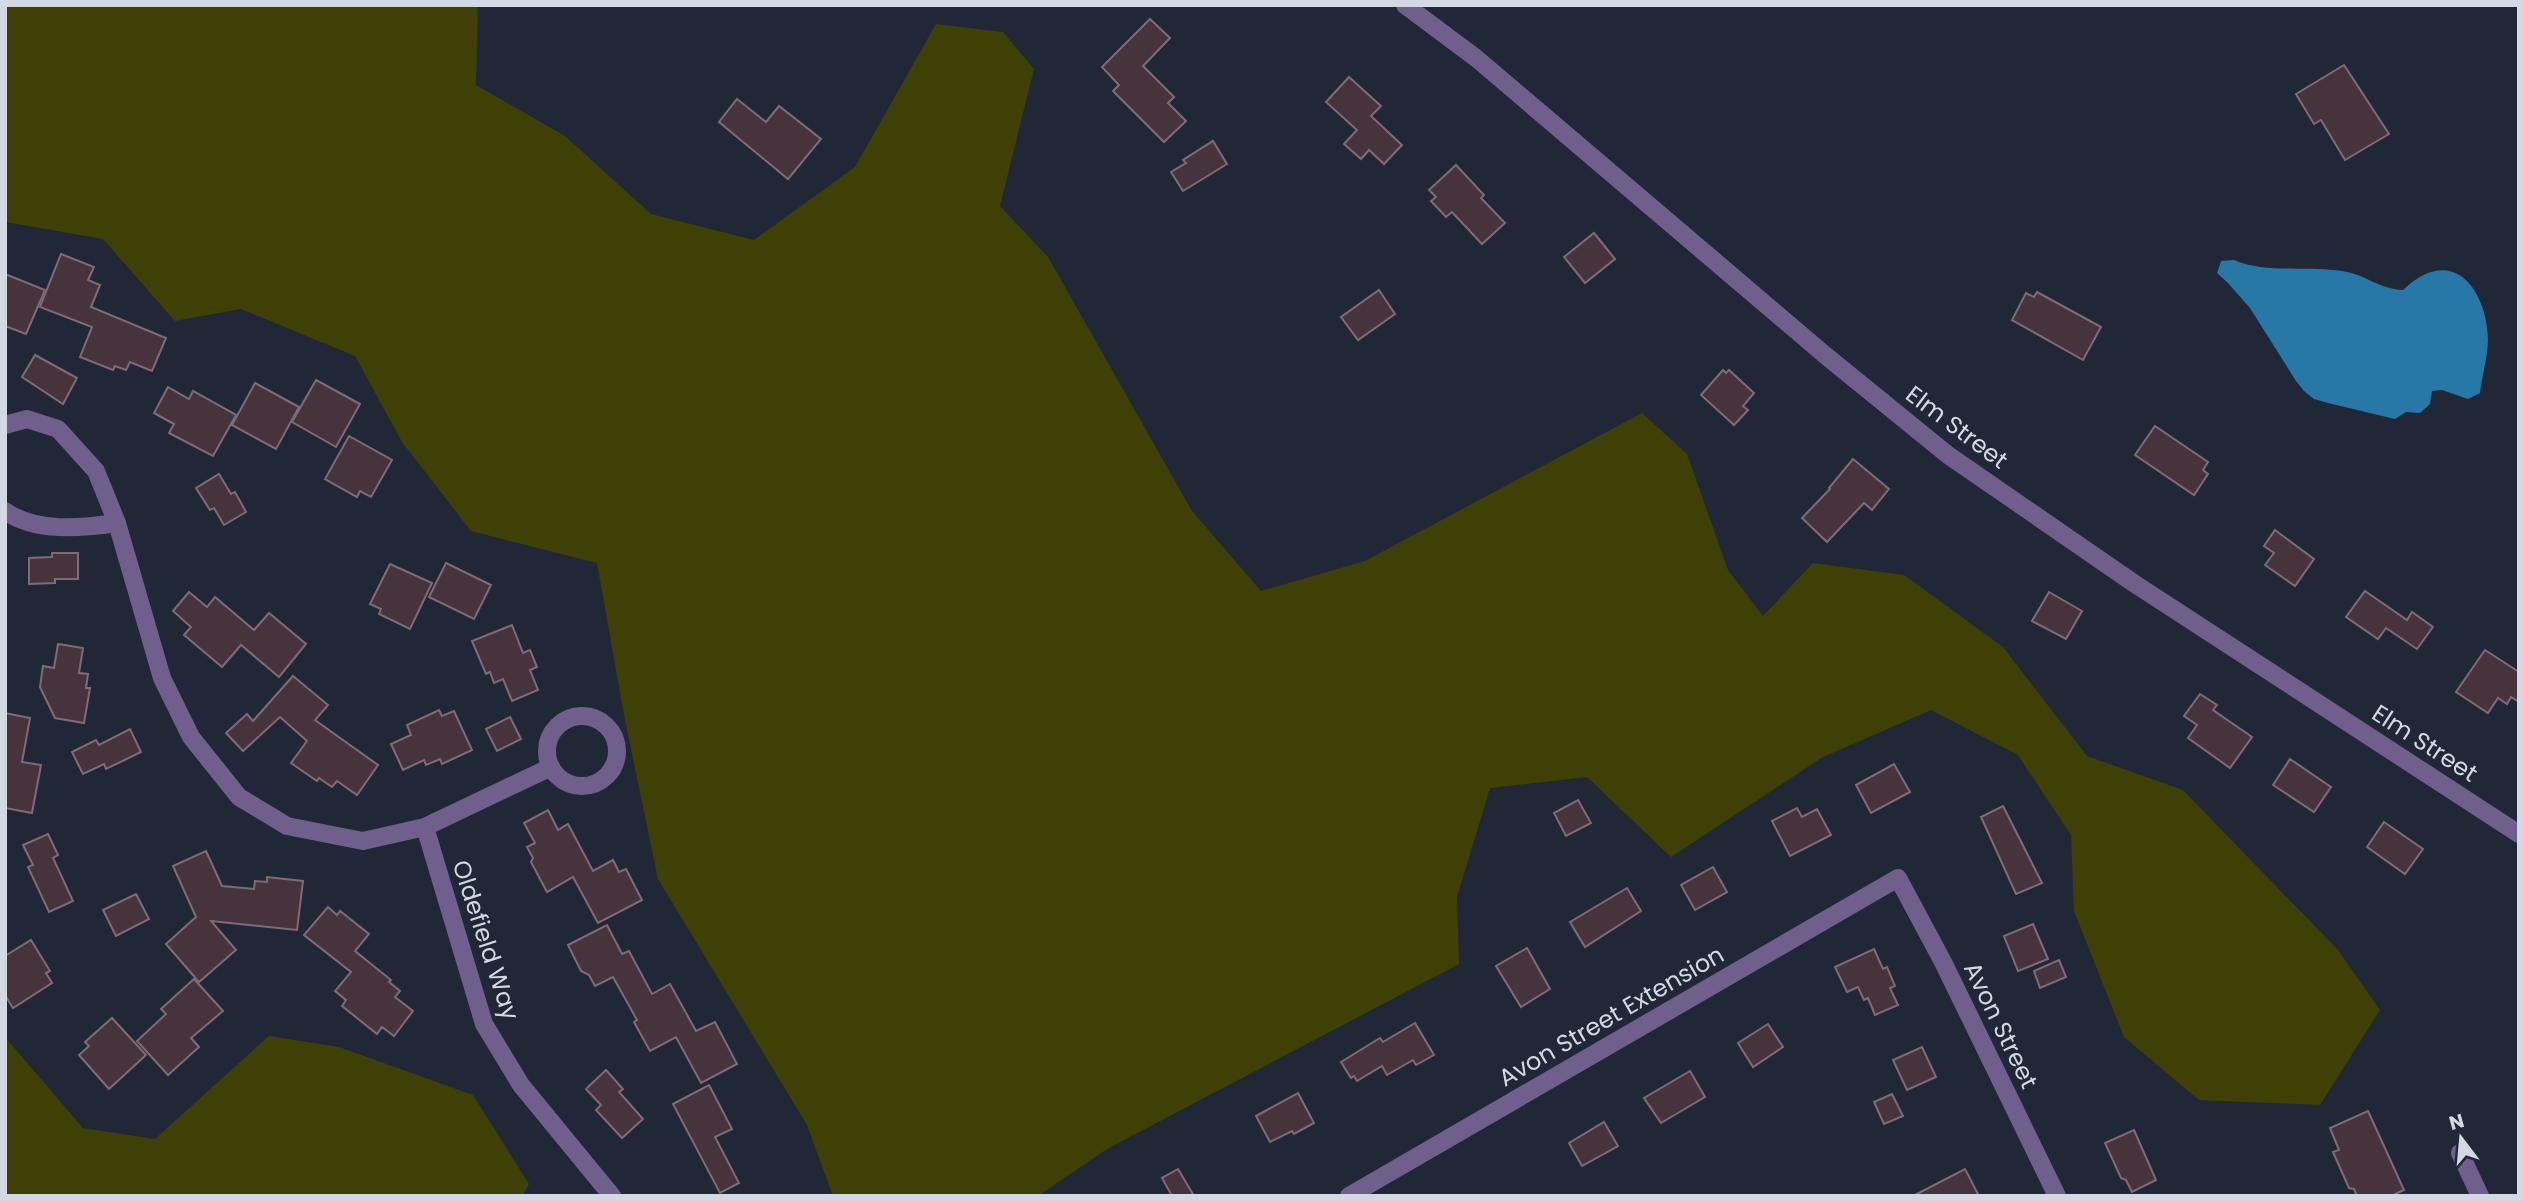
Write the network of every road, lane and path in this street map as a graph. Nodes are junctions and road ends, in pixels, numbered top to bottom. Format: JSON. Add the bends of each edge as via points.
{"nodes":[{"id":1,"x":1405,"y":5,"type":"edge"},
{"id":2,"x":5,"y":425,"type":"edge"},
{"id":3,"x":5,"y":511,"type":"edge"},
{"id":4,"x":117,"y":523,"type":"junction"},
{"id":5,"x":551,"y":766,"type":"dead end"},
{"id":6,"x":425,"y":827,"type":"junction"},
{"id":7,"x":2519,"y":834,"type":"edge"},
{"id":8,"x":1898,"y":878,"type":"joint"},
{"id":9,"x":2459,"y":1153,"type":"dead end"},
{"id":10,"x":612,"y":1196,"type":"edge"},
{"id":11,"x":1349,"y":1196,"type":"edge"},
{"id":12,"x":2057,"y":1196,"type":"edge"},
{"id":13,"x":2480,"y":1196,"type":"edge"}],
"edges":[{"from":1,"to":7,"type":"street","name":"Elm Street","via":[[1476,58],[1948,455],[2135,584]]},
{"from":2,"to":4,"type":"street","via":[[27,419],[58,429],[96,471]]},
{"from":3,"to":4,"type":"street","via":[[41,524],[80,528]]},
{"from":4,"to":6,"type":"street","via":[[162,678],[191,737],[239,797],[287,826],[363,841]]},
{"from":5,"to":6,"type":"street"},
{"from":6,"to":10,"type":"street","name":"Oldefield Way","via":[[484,1024],[522,1085]]},
{"from":8,"to":11,"type":"street","name":"Avon Street Extension"},
{"from":8,"to":12,"type":"street","name":"Avon Street"},
{"from":9,"to":13,"type":"street"}]}
